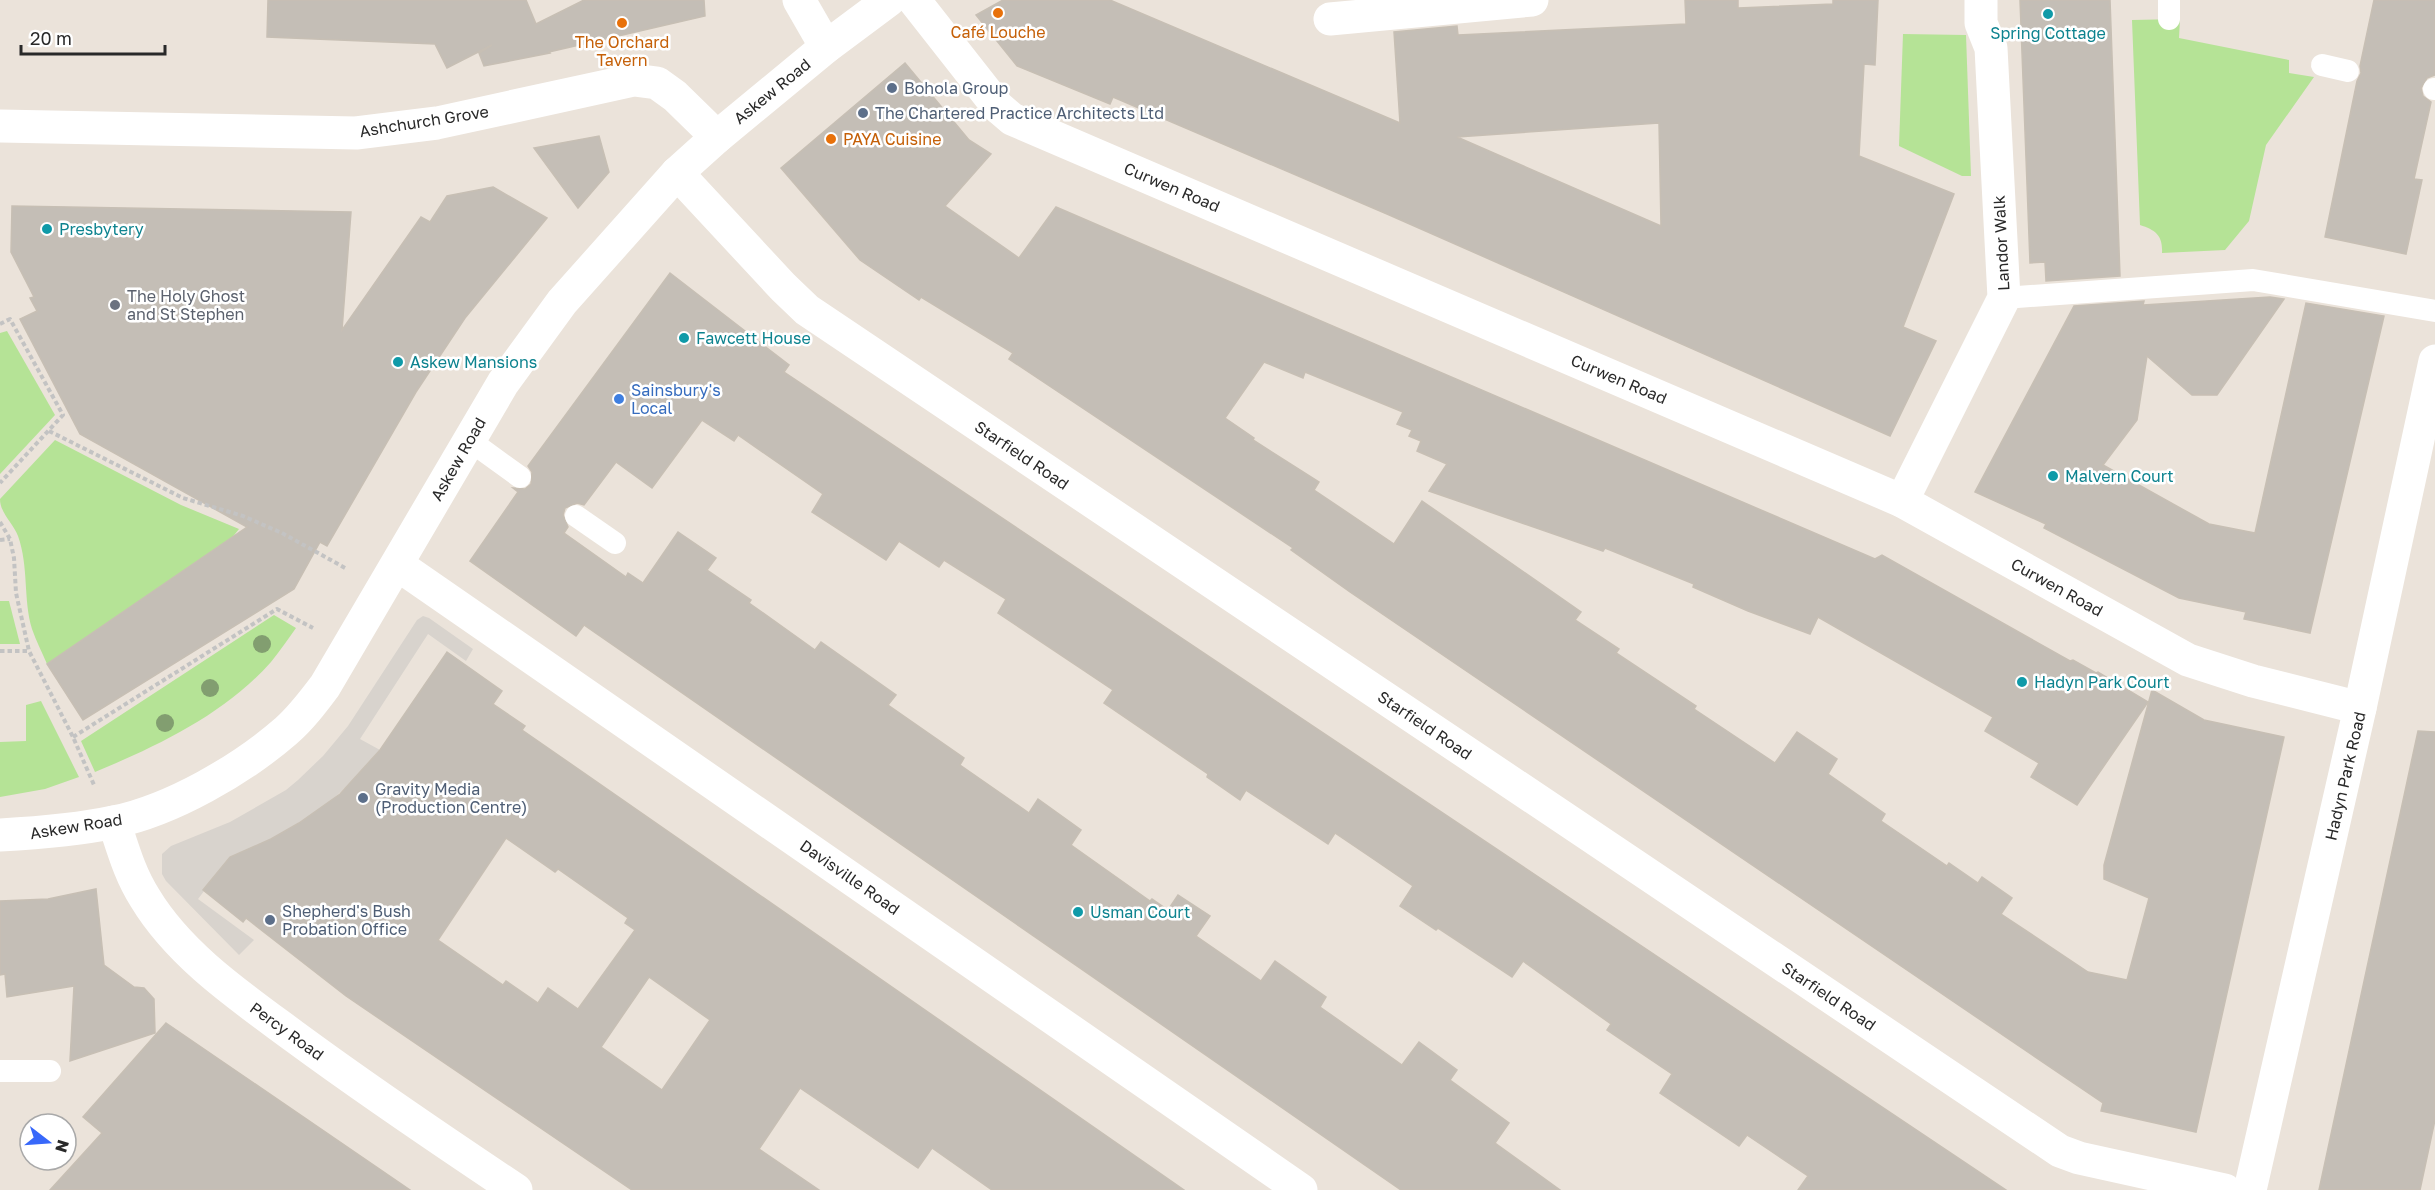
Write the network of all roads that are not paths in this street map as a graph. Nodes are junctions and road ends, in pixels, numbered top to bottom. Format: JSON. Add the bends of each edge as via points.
{"nodes":[{"id":1,"x":799,"y":0,"type":"edge"},
{"id":2,"x":889,"y":0,"type":"edge"},
{"id":3,"x":914,"y":0,"type":"edge"},
{"id":4,"x":1532,"y":0,"type":"edge"},
{"id":5,"x":1981,"y":0,"type":"edge"},
{"id":6,"x":1330,"y":19,"type":"dead end"},
{"id":7,"x":826,"y":47,"type":"junction"},
{"id":8,"x":2322,"y":66,"type":"dead end"},
{"id":9,"x":2348,"y":71,"type":"dead end"},
{"id":10,"x":0,"y":126,"type":"edge"},
{"id":11,"x":717,"y":137,"type":"junction"},
{"id":12,"x":677,"y":173,"type":"junction"},
{"id":13,"x":2004,"y":298,"type":"junction"},
{"id":14,"x":2435,"y":311,"type":"edge"},
{"id":15,"x":2435,"y":361,"type":"edge"},
{"id":16,"x":469,"y":440,"type":"junction"},
{"id":17,"x":520,"y":477,"type":"dead end"},
{"id":18,"x":1902,"y":501,"type":"junction"},
{"id":19,"x":576,"y":516,"type":"dead end"},
{"id":20,"x":615,"y":543,"type":"dead end"},
{"id":21,"x":398,"y":565,"type":"junction"},
{"id":22,"x":2361,"y":708,"type":"junction"},
{"id":23,"x":114,"y":822,"type":"junction"},
{"id":24,"x":0,"y":835,"type":"edge"},
{"id":25,"x":0,"y":1071,"type":"edge"},
{"id":26,"x":50,"y":1071,"type":"dead end"},
{"id":27,"x":516,"y":1190,"type":"edge"},
{"id":28,"x":1301,"y":1190,"type":"edge"},
{"id":29,"x":2225,"y":1190,"type":"edge"},
{"id":30,"x":2250,"y":1190,"type":"edge"}],
"edges":[{"from":1,"to":7,"type":"street"},
{"from":2,"to":7,"type":"street","name":"Askew Road"},
{"from":3,"to":18,"type":"street","name":"Curwen Road","via":[[998,107],[1012,119]]},
{"from":4,"to":6,"type":"street"},
{"from":5,"to":13,"type":"street","name":"Landor Walk","via":[[1981,22],[1991,48]]},
{"from":7,"to":11,"type":"street","name":"Askew Road"},
{"from":8,"to":9,"type":"lane"},
{"from":10,"to":11,"type":"street","name":"Ashchurch Grove","via":[[356,133],[436,123],[634,81],[657,83]]},
{"from":11,"to":12,"type":"street","name":"Askew Road"},
{"from":12,"to":16,"type":"street","name":"Askew Road","via":[[562,302],[503,383]]},
{"from":12,"to":29,"type":"street","name":"Starfield Road","via":[[807,310],[2060,1151]]},
{"from":13,"to":14,"type":"lane","via":[[2253,280]]},
{"from":13,"to":18,"type":"street","name":"Landor Walk"},
{"from":15,"to":22,"type":"street","name":"Hadyn Park Road"},
{"from":16,"to":17,"type":"lane"},
{"from":16,"to":21,"type":"street","name":"Askew Road"},
{"from":18,"to":22,"type":"street","name":"Curwen Road","via":[[2188,660]]},
{"from":19,"to":20,"type":"lane"},
{"from":21,"to":23,"type":"street","name":"Askew Road","via":[[325,686],[286,731],[196,790],[161,808]]},
{"from":21,"to":28,"type":"street","name":"Davisville Road"},
{"from":22,"to":30,"type":"street","name":"Hadyn Park Road"},
{"from":23,"to":24,"type":"street","name":"Askew Road"},
{"from":23,"to":27,"type":"street","name":"Percy Road","via":[[131,873],[145,900],[224,984],[371,1092]]},
{"from":25,"to":26,"type":"lane"}]}
